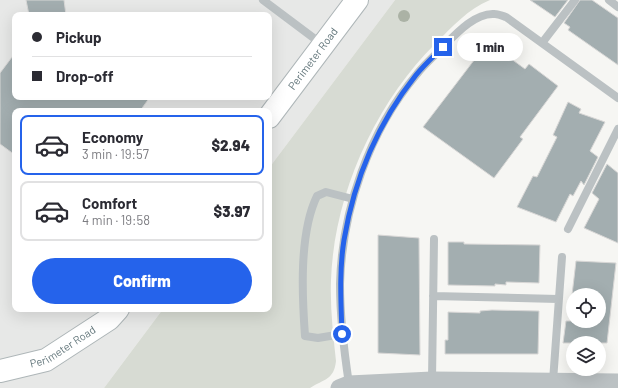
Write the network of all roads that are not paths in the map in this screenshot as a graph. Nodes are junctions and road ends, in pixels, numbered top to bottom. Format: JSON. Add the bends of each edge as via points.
{"nodes":[{"id":1,"x":263,"y":0,"type":"edge"},
{"id":2,"x":357,"y":0,"type":"edge"},
{"id":3,"x":575,"y":0,"type":"edge"},
{"id":4,"x":609,"y":0,"type":"edge"},
{"id":5,"x":618,"y":7,"type":"edge"},
{"id":6,"x":542,"y":43,"type":"junction"},
{"id":7,"x":323,"y":46,"type":"junction"},
{"id":8,"x":618,"y":98,"type":"edge"},
{"id":9,"x":272,"y":113,"type":"edge"},
{"id":10,"x":618,"y":129,"type":"edge"},
{"id":11,"x":352,"y":199,"type":"junction"},
{"id":12,"x":568,"y":228,"type":"dead end"},
{"id":13,"x":434,"y":239,"type":"dead end"},
{"id":14,"x":562,"y":257,"type":"dead end"},
{"id":15,"x":433,"y":296,"type":"junction"},
{"id":16,"x":558,"y":299,"type":"junction"},
{"id":17,"x":115,"y":312,"type":"edge"},
{"id":18,"x":342,"y":334,"type":"junction"},
{"id":19,"x":0,"y":371,"type":"edge"},
{"id":20,"x":432,"y":380,"type":"junction"},
{"id":21,"x":553,"y":381,"type":"junction"},
{"id":22,"x":618,"y":382,"type":"edge"},
{"id":23,"x":344,"y":386,"type":"edge"}],
"edges":[{"from":1,"to":7,"type":"lane"},
{"from":2,"to":7,"type":"street","name":"Perimeter Road"},
{"from":3,"to":6,"type":"lane"},
{"from":4,"to":5,"type":"lane"},
{"from":6,"to":8,"type":"lane"},
{"from":6,"to":11,"type":"lane","via":[[506,17],[494,14],[472,22],[417,74],[393,107],[373,144]]},
{"from":7,"to":9,"type":"street","name":"Perimeter Road"},
{"from":10,"to":12,"type":"lane"},
{"from":11,"to":18,"type":"lane","via":[[341,269]]},
{"from":11,"to":18,"type":"lane","via":[[326,192],[317,196],[311,212],[304,257],[305,336],[318,338]]},
{"from":13,"to":15,"type":"lane"},
{"from":14,"to":16,"type":"lane"},
{"from":15,"to":16,"type":"lane"},
{"from":15,"to":20,"type":"lane"},
{"from":16,"to":21,"type":"lane"},
{"from":17,"to":19,"type":"street","name":"Perimeter Road","via":[[109,319],[46,360]]},
{"from":18,"to":23,"type":"lane"},
{"from":20,"to":21,"type":"street"},
{"from":20,"to":23,"type":"street"},
{"from":21,"to":22,"type":"street"}]}
